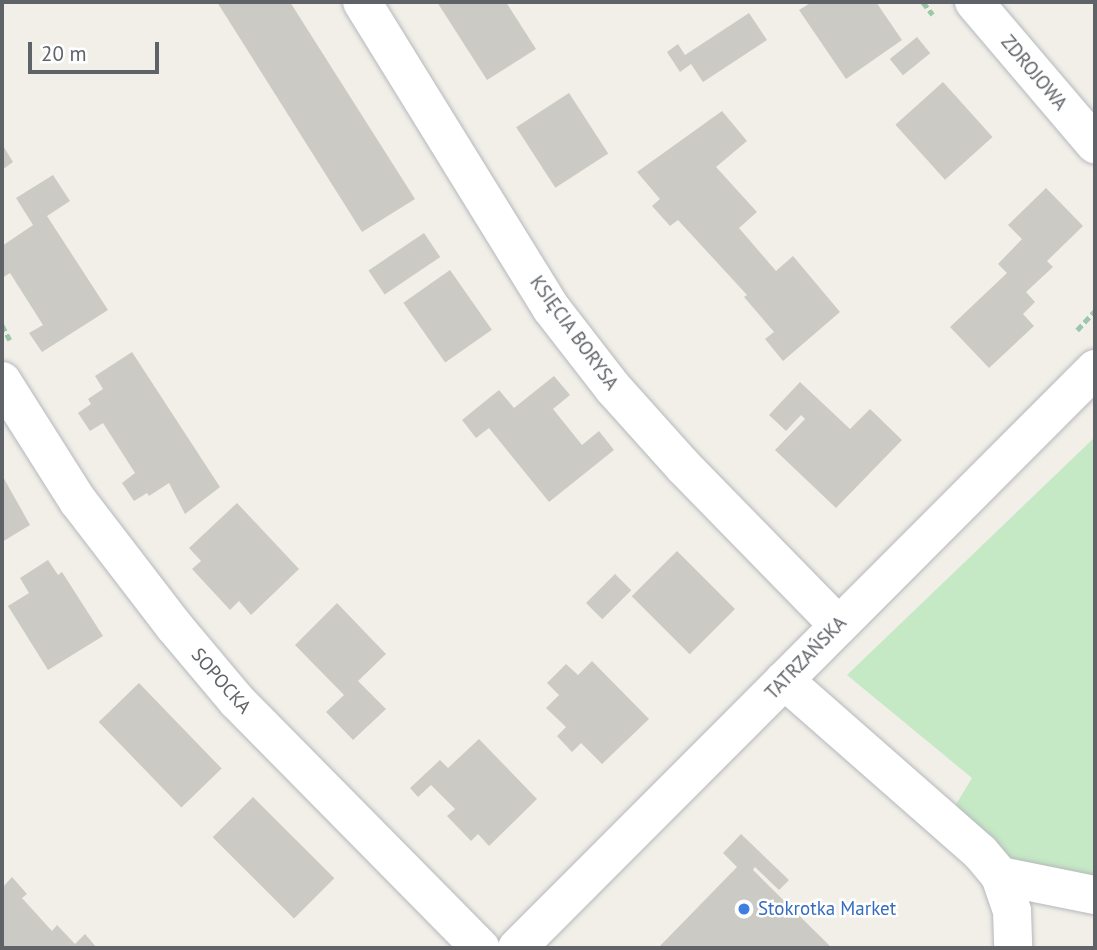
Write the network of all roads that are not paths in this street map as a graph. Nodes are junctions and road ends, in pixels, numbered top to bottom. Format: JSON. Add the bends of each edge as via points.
{"nodes":[{"id":1,"x":362,"y":2,"type":"edge"},
{"id":2,"x":974,"y":2,"type":"edge"},
{"id":3,"x":1095,"y":144,"type":"edge"},
{"id":4,"x":9,"y":365,"type":"edge"},
{"id":5,"x":1095,"y":369,"type":"edge"},
{"id":6,"x":838,"y":625,"type":"junction"},
{"id":7,"x":784,"y":680,"type":"junction"},
{"id":8,"x":1000,"y":876,"type":"junction"},
{"id":9,"x":1095,"y":895,"type":"edge"},
{"id":10,"x":481,"y":948,"type":"edge"},
{"id":11,"x":517,"y":948,"type":"edge"},
{"id":12,"x":1013,"y":948,"type":"edge"}],
"edges":[{"from":1,"to":6,"type":"street","name":"KSIĘCIA BORYSA","via":[[551,308],[613,388],[684,467]]},
{"from":2,"to":3,"type":"street","name":"ZDROJOWA"},
{"from":4,"to":10,"type":"street","name":"SOPOCKA","via":[[78,501],[228,690]]},
{"from":5,"to":6,"type":"street","name":"TATRZAŃSKA"},
{"from":6,"to":7,"type":"street","name":"TATRZAŃSKA"},
{"from":7,"to":8,"type":"street","via":[[980,852]]},
{"from":7,"to":11,"type":"street","name":"TATRZAŃSKA"},
{"from":8,"to":9,"type":"street"},
{"from":8,"to":12,"type":"street","via":[[1012,911]]}]}
